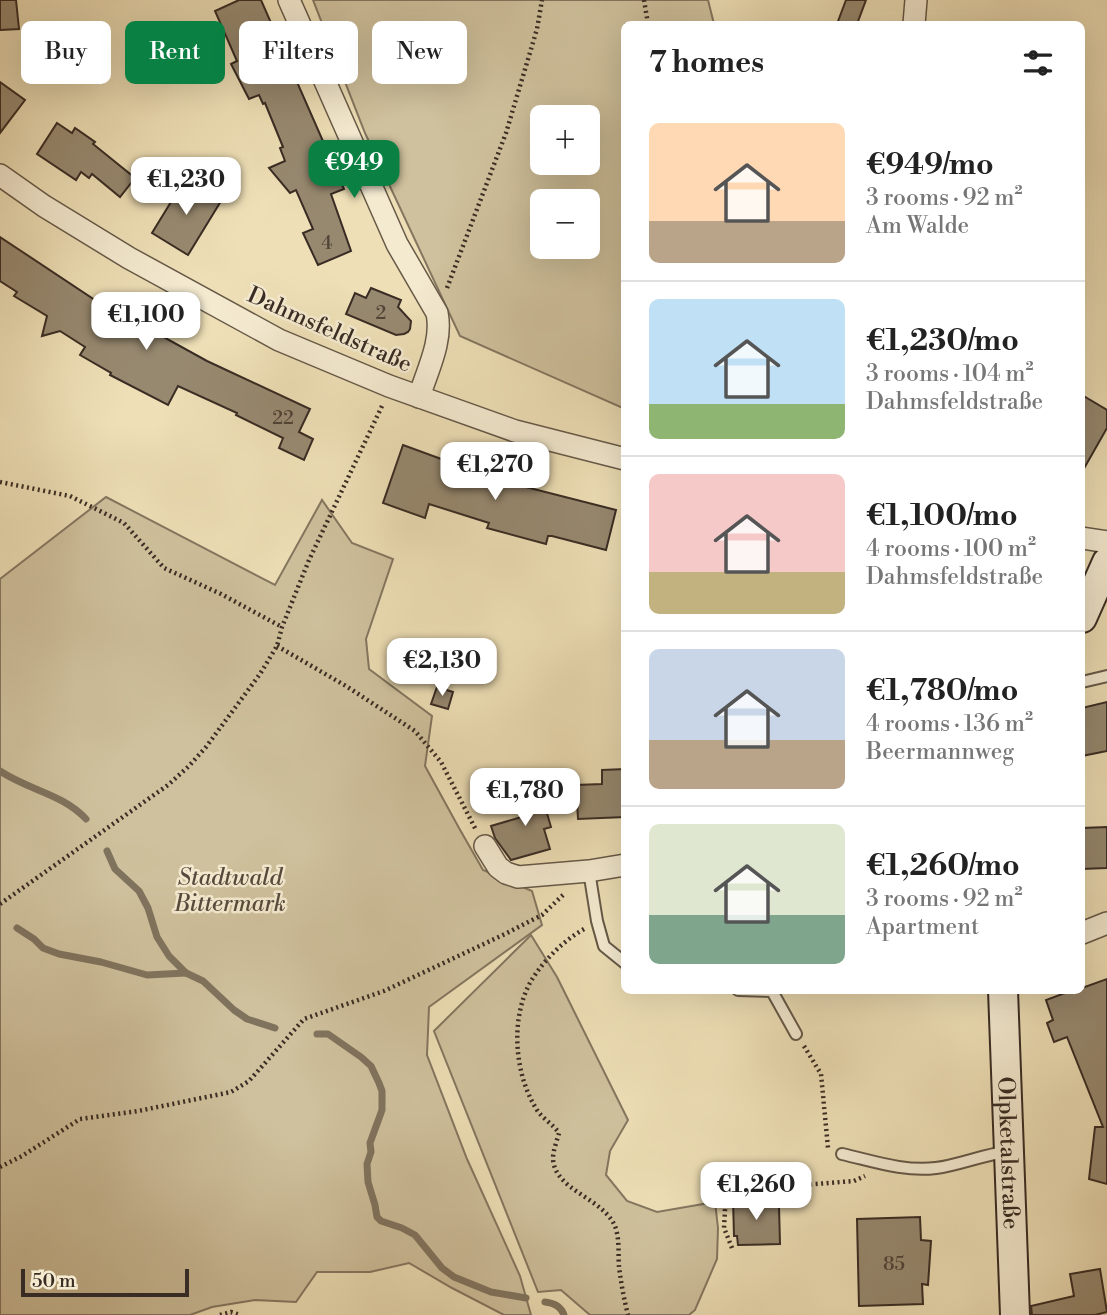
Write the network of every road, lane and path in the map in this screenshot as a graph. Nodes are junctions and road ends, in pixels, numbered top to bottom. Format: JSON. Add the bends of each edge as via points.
{"nodes":[{"id":1,"x":289,"y":0,"type":"edge"},
{"id":2,"x":542,"y":0,"type":"edge"},
{"id":3,"x":644,"y":0,"type":"edge"},
{"id":4,"x":916,"y":0,"type":"edge"},
{"id":5,"x":648,"y":21,"type":"edge"},
{"id":6,"x":914,"y":21,"type":"edge"},
{"id":7,"x":0,"y":175,"type":"edge"},
{"id":8,"x":437,"y":313,"type":"junction"},
{"id":9,"x":389,"y":386,"type":"junction"},
{"id":10,"x":418,"y":397,"type":"junction"},
{"id":11,"x":621,"y":459,"type":"edge"},
{"id":12,"x":0,"y":482,"type":"edge"},
{"id":13,"x":1085,"y":538,"type":"edge"},
{"id":14,"x":1107,"y":542,"type":"edge"},
{"id":15,"x":1107,"y":562,"type":"edge"},
{"id":16,"x":1085,"y":611,"type":"edge"},
{"id":17,"x":282,"y":627,"type":"junction"},
{"id":18,"x":277,"y":646,"type":"junction"},
{"id":19,"x":1107,"y":676,"type":"edge"},
{"id":20,"x":1085,"y":681,"type":"edge"},
{"id":21,"x":485,"y":846,"type":"joint"},
{"id":22,"x":621,"y":867,"type":"edge"},
{"id":23,"x":589,"y":871,"type":"junction"},
{"id":24,"x":0,"y":904,"type":"edge"},
{"id":25,"x":597,"y":921,"type":"junction"},
{"id":26,"x":1107,"y":923,"type":"edge"},
{"id":27,"x":1085,"y":932,"type":"edge"},
{"id":28,"x":621,"y":960,"type":"edge"},
{"id":29,"x":774,"y":994,"type":"edge"},
{"id":30,"x":1003,"y":994,"type":"edge"},
{"id":31,"x":798,"y":1037,"type":"joint"},
{"id":32,"x":1009,"y":1152,"type":"junction"},
{"id":33,"x":838,"y":1153,"type":"joint"},
{"id":34,"x":880,"y":1163,"type":"junction"},
{"id":35,"x":0,"y":1167,"type":"edge"},
{"id":36,"x":732,"y":1248,"type":"dead end"},
{"id":37,"x":220,"y":1315,"type":"edge"},
{"id":38,"x":240,"y":1315,"type":"edge"},
{"id":39,"x":628,"y":1315,"type":"edge"},
{"id":40,"x":1015,"y":1315,"type":"edge"}],
"edges":[{"from":1,"to":8,"type":"street","via":[[397,244]]},
{"from":2,"to":8,"type":"path","via":[[506,133]]},
{"from":3,"to":5,"type":"path"},
{"from":4,"to":6,"type":"street"},
{"from":7,"to":9,"type":"street","name":"Dahmsfeldstraße","via":[[129,258],[279,340]]},
{"from":8,"to":10,"type":"street","via":[[438,339]]},
{"from":9,"to":10,"type":"street","name":"Dahmsfeldstraße"},
{"from":9,"to":17,"type":"path"},
{"from":10,"to":11,"type":"street","name":"Dahmsfeldstraße","via":[[515,431]]},
{"from":12,"to":17,"type":"path","via":[[70,496],[124,523],[163,568]]},
{"from":13,"to":14,"type":"street"},
{"from":15,"to":16,"type":"street"},
{"from":17,"to":18,"type":"path"},
{"from":18,"to":21,"type":"path","via":[[415,731],[441,762]]},
{"from":18,"to":24,"type":"path","via":[[189,766]]},
{"from":19,"to":20,"type":"lane"},
{"from":21,"to":23,"type":"street","via":[[498,867],[518,877]]},
{"from":22,"to":23,"type":"street"},
{"from":23,"to":25,"type":"lane"},
{"from":23,"to":35,"type":"path","via":[[542,915],[384,991],[304,1018],[248,1081],[231,1092],[80,1119]]},
{"from":25,"to":28,"type":"lane","via":[[604,946]]},
{"from":25,"to":39,"type":"path","via":[[558,948],[530,982],[519,1020],[519,1058],[537,1110],[559,1133],[553,1157],[559,1174],[615,1225]]},
{"from":26,"to":27,"type":"street"},
{"from":29,"to":31,"type":"lane"},
{"from":30,"to":32,"type":"street","name":"Olpketalstraße"},
{"from":31,"to":33,"type":"path","via":[[821,1074],[828,1151]]},
{"from":32,"to":34,"type":"lane","via":[[937,1168]]},
{"from":32,"to":40,"type":"street","name":"Olpketalstraße"},
{"from":33,"to":34,"type":"lane"},
{"from":34,"to":36,"type":"path","via":[[854,1181],[726,1191],[724,1228]]},
{"from":37,"to":38,"type":"path"}]}
